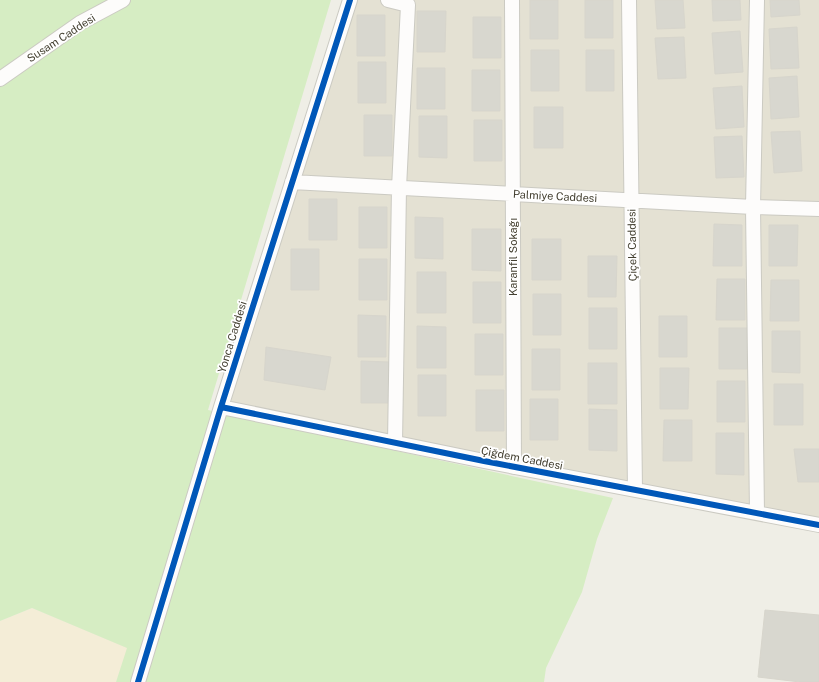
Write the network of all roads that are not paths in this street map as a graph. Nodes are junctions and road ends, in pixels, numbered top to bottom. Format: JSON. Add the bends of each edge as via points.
{"nodes":[{"id":1,"x":123,"y":0,"type":"edge"},
{"id":2,"x":350,"y":0,"type":"edge"},
{"id":3,"x":388,"y":0,"type":"edge"},
{"id":4,"x":512,"y":0,"type":"edge"},
{"id":5,"x":629,"y":0,"type":"edge"},
{"id":6,"x":758,"y":0,"type":"edge"},
{"id":7,"x":0,"y":79,"type":"edge"},
{"id":8,"x":292,"y":182,"type":"junction"},
{"id":9,"x":399,"y":188,"type":"junction"},
{"id":10,"x":513,"y":194,"type":"junction"},
{"id":11,"x":632,"y":200,"type":"junction"},
{"id":12,"x":753,"y":207,"type":"junction"},
{"id":13,"x":819,"y":208,"type":"edge"},
{"id":14,"x":221,"y":407,"type":"junction"},
{"id":15,"x":395,"y":443,"type":"junction"},
{"id":16,"x":514,"y":467,"type":"junction"},
{"id":17,"x":635,"y":489,"type":"junction"},
{"id":18,"x":757,"y":513,"type":"junction"},
{"id":19,"x":819,"y":525,"type":"edge"},
{"id":20,"x":138,"y":682,"type":"edge"}],
"edges":[{"from":1,"to":7,"type":"street","name":"Susam Caddesi","via":[[80,23]]},
{"from":2,"to":8,"type":"street","name":"Yonca Caddesi"},
{"from":3,"to":9,"type":"street","via":[[408,5]]},
{"from":4,"to":10,"type":"street","name":"Karanfil Sokağı"},
{"from":5,"to":11,"type":"street","name":"Çiçek Caddesi"},
{"from":6,"to":12,"type":"street"},
{"from":8,"to":9,"type":"street","name":"Palmiye Caddesi"},
{"from":8,"to":14,"type":"street","name":"Yonca Caddesi"},
{"from":9,"to":10,"type":"street","name":"Palmiye Caddesi"},
{"from":9,"to":15,"type":"street"},
{"from":10,"to":11,"type":"street","name":"Palmiye Caddesi"},
{"from":10,"to":16,"type":"street","name":"Karanfil Sokağı"},
{"from":11,"to":12,"type":"street","name":"Palmiye Caddesi"},
{"from":11,"to":17,"type":"street","name":"Çiçek Caddesi"},
{"from":12,"to":13,"type":"street","name":"Palmiye Caddesi"},
{"from":12,"to":18,"type":"street"},
{"from":14,"to":15,"type":"street","name":"Çiğdem Caddesi"},
{"from":14,"to":20,"type":"street","name":"Yonca Caddesi"},
{"from":15,"to":16,"type":"street","name":"Çiğdem Caddesi"},
{"from":16,"to":17,"type":"street","name":"Çiğdem Caddesi"},
{"from":17,"to":18,"type":"street","name":"Çiğdem Caddesi"},
{"from":18,"to":19,"type":"street","name":"Çiğdem Caddesi"}]}
